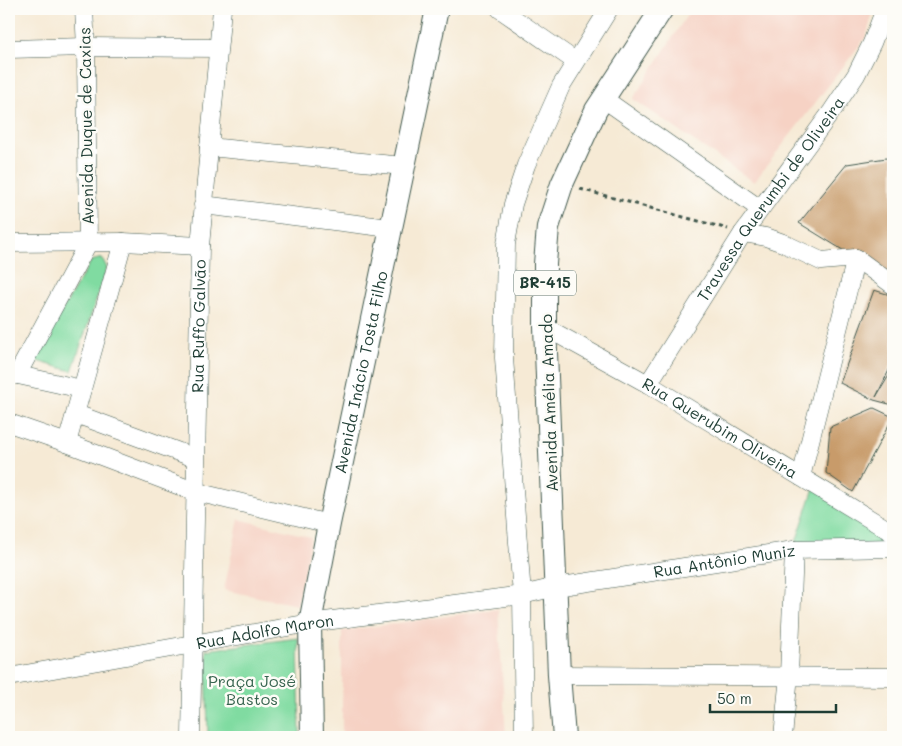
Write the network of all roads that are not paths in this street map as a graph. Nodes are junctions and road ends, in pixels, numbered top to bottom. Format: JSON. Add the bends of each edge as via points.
{"nodes":[{"id":1,"x":84,"y":9,"type":"edge"},
{"id":2,"x":222,"y":9,"type":"edge"},
{"id":3,"x":437,"y":9,"type":"edge"},
{"id":4,"x":500,"y":9,"type":"edge"},
{"id":5,"x":609,"y":9,"type":"edge"},
{"id":6,"x":662,"y":9,"type":"edge"},
{"id":7,"x":885,"y":9,"type":"edge"},
{"id":8,"x":86,"y":47,"type":"junction"},
{"id":9,"x":218,"y":48,"type":"junction"},
{"id":10,"x":9,"y":49,"type":"edge"},
{"id":11,"x":575,"y":61,"type":"junction"},
{"id":12,"x":604,"y":99,"type":"junction"},
{"id":13,"x":209,"y":147,"type":"junction"},
{"id":14,"x":404,"y":166,"type":"junction"},
{"id":15,"x":203,"y":205,"type":"junction"},
{"id":16,"x":760,"y":209,"type":"junction"},
{"id":17,"x":390,"y":228,"type":"junction"},
{"id":18,"x":743,"y":233,"type":"junction"},
{"id":19,"x":9,"y":242,"type":"edge"},
{"id":20,"x":123,"y":242,"type":"junction"},
{"id":21,"x":88,"y":243,"type":"junction"},
{"id":22,"x":200,"y":246,"type":"junction"},
{"id":23,"x":856,"y":258,"type":"junction"},
{"id":24,"x":893,"y":285,"type":"edge"},
{"id":25,"x":545,"y":327,"type":"junction"},
{"id":26,"x":13,"y":374,"type":"edge"},
{"id":27,"x":648,"y":384,"type":"junction"},
{"id":28,"x":82,"y":389,"type":"junction"},
{"id":29,"x":76,"y":414,"type":"junction"},
{"id":30,"x":9,"y":424,"type":"edge"},
{"id":31,"x":67,"y":443,"type":"junction"},
{"id":32,"x":195,"y":458,"type":"junction"},
{"id":33,"x":801,"y":477,"type":"junction"},
{"id":34,"x":196,"y":492,"type":"junction"},
{"id":35,"x":329,"y":524,"type":"junction"},
{"id":36,"x":893,"y":533,"type":"edge"},
{"id":37,"x":893,"y":548,"type":"edge"},
{"id":38,"x":794,"y":550,"type":"junction"},
{"id":39,"x":556,"y":587,"type":"junction"},
{"id":40,"x":522,"y":595,"type":"junction"},
{"id":41,"x":310,"y":623,"type":"junction"},
{"id":42,"x":192,"y":644,"type":"junction"},
{"id":43,"x":559,"y":675,"type":"junction"},
{"id":44,"x":789,"y":675,"type":"junction"},
{"id":45,"x":9,"y":677,"type":"edge"},
{"id":46,"x":893,"y":677,"type":"edge"},
{"id":47,"x":191,"y":737,"type":"edge"},
{"id":48,"x":312,"y":737,"type":"edge"},
{"id":49,"x":524,"y":737,"type":"edge"},
{"id":50,"x":564,"y":737,"type":"edge"},
{"id":51,"x":783,"y":737,"type":"edge"}],
"edges":[{"from":1,"to":8,"type":"street","name":"Avenida Duque de Caxias"},
{"from":2,"to":9,"type":"street","name":"Rua Ruffo Galvão"},
{"from":3,"to":14,"type":"main road","name":"Avenida Inácio Tosta Filho"},
{"from":4,"to":11,"type":"street"},
{"from":5,"to":11,"type":"street","number":"BR-415"},
{"from":6,"to":12,"type":"main road","name":"Avenida Amélia Amado","number":"BR-415"},
{"from":7,"to":16,"type":"street","name":"Travessa Querumbi de Oliveira","via":[[856,75]]},
{"from":8,"to":9,"type":"street"},
{"from":8,"to":10,"type":"street"},
{"from":8,"to":21,"type":"street","name":"Avenida Duque de Caxias"},
{"from":9,"to":13,"type":"street","name":"Rua Ruffo Galvão"},
{"from":11,"to":40,"type":"street","number":"BR-415","via":[[526,165],[513,204],[506,244],[504,358]]},
{"from":12,"to":16,"type":"street"},
{"from":12,"to":25,"type":"main road","name":"Avenida Amélia Amado","number":"BR-415","via":[[562,184],[548,227]]},
{"from":13,"to":14,"type":"street"},
{"from":13,"to":15,"type":"street","name":"Rua Ruffo Galvão"},
{"from":14,"to":17,"type":"main road","name":"Avenida Inácio Tosta Filho"},
{"from":15,"to":17,"type":"street"},
{"from":15,"to":22,"type":"street","name":"Rua Ruffo Galvão"},
{"from":16,"to":18,"type":"street","name":"Travessa Querumbi de Oliveira"},
{"from":17,"to":35,"type":"main road","name":"Avenida Inácio Tosta Filho"},
{"from":18,"to":23,"type":"street","via":[[783,243],[821,261]]},
{"from":18,"to":27,"type":"street","name":"Travessa Querumbi de Oliveira"},
{"from":19,"to":21,"type":"street"},
{"from":20,"to":21,"type":"street"},
{"from":20,"to":22,"type":"street"},
{"from":20,"to":28,"type":"street"},
{"from":21,"to":26,"type":"street"},
{"from":22,"to":32,"type":"street","name":"Rua Ruffo Galvão"},
{"from":23,"to":24,"type":"street"},
{"from":23,"to":33,"type":"street"},
{"from":25,"to":27,"type":"street","name":"Rua Querubim Oliveira"},
{"from":25,"to":39,"type":"main road","name":"Avenida Amélia Amado","number":"BR-415"},
{"from":26,"to":28,"type":"street"},
{"from":27,"to":33,"type":"street","name":"Rua Querubim Oliveira"},
{"from":28,"to":29,"type":"street"},
{"from":29,"to":31,"type":"street"},
{"from":29,"to":32,"type":"street"},
{"from":30,"to":31,"type":"street"},
{"from":31,"to":34,"type":"street"},
{"from":32,"to":34,"type":"street","name":"Rua Ruffo Galvão"},
{"from":33,"to":36,"type":"street","name":"Rua Querubim Oliveira"},
{"from":34,"to":35,"type":"street"},
{"from":34,"to":42,"type":"street","name":"Rua Ruffo Galvão"},
{"from":35,"to":41,"type":"main road","name":"Avenida Inácio Tosta Filho"},
{"from":37,"to":38,"type":"street","name":"Rua Antônio Muniz"},
{"from":38,"to":39,"type":"street","name":"Rua Antônio Muniz"},
{"from":38,"to":44,"type":"street"},
{"from":39,"to":40,"type":"street","name":"Rua Antônio Muniz"},
{"from":39,"to":43,"type":"main road","name":"Avenida Amélia Amado","number":"BR-415"},
{"from":40,"to":41,"type":"street","name":"Rua Adolfo Maron"},
{"from":40,"to":49,"type":"street","number":"BR-415"},
{"from":41,"to":42,"type":"street","name":"Rua Adolfo Maron"},
{"from":41,"to":48,"type":"main road","name":"Avenida Inácio Tosta Filho"},
{"from":42,"to":45,"type":"street","name":"Rua Adolfo Maron"},
{"from":42,"to":47,"type":"street","name":"Rua Ruffo Galvão"},
{"from":43,"to":44,"type":"street"},
{"from":43,"to":50,"type":"main road","name":"Avenida Amélia Amado","number":"BR-415"},
{"from":44,"to":46,"type":"street"},
{"from":44,"to":51,"type":"street"}]}
